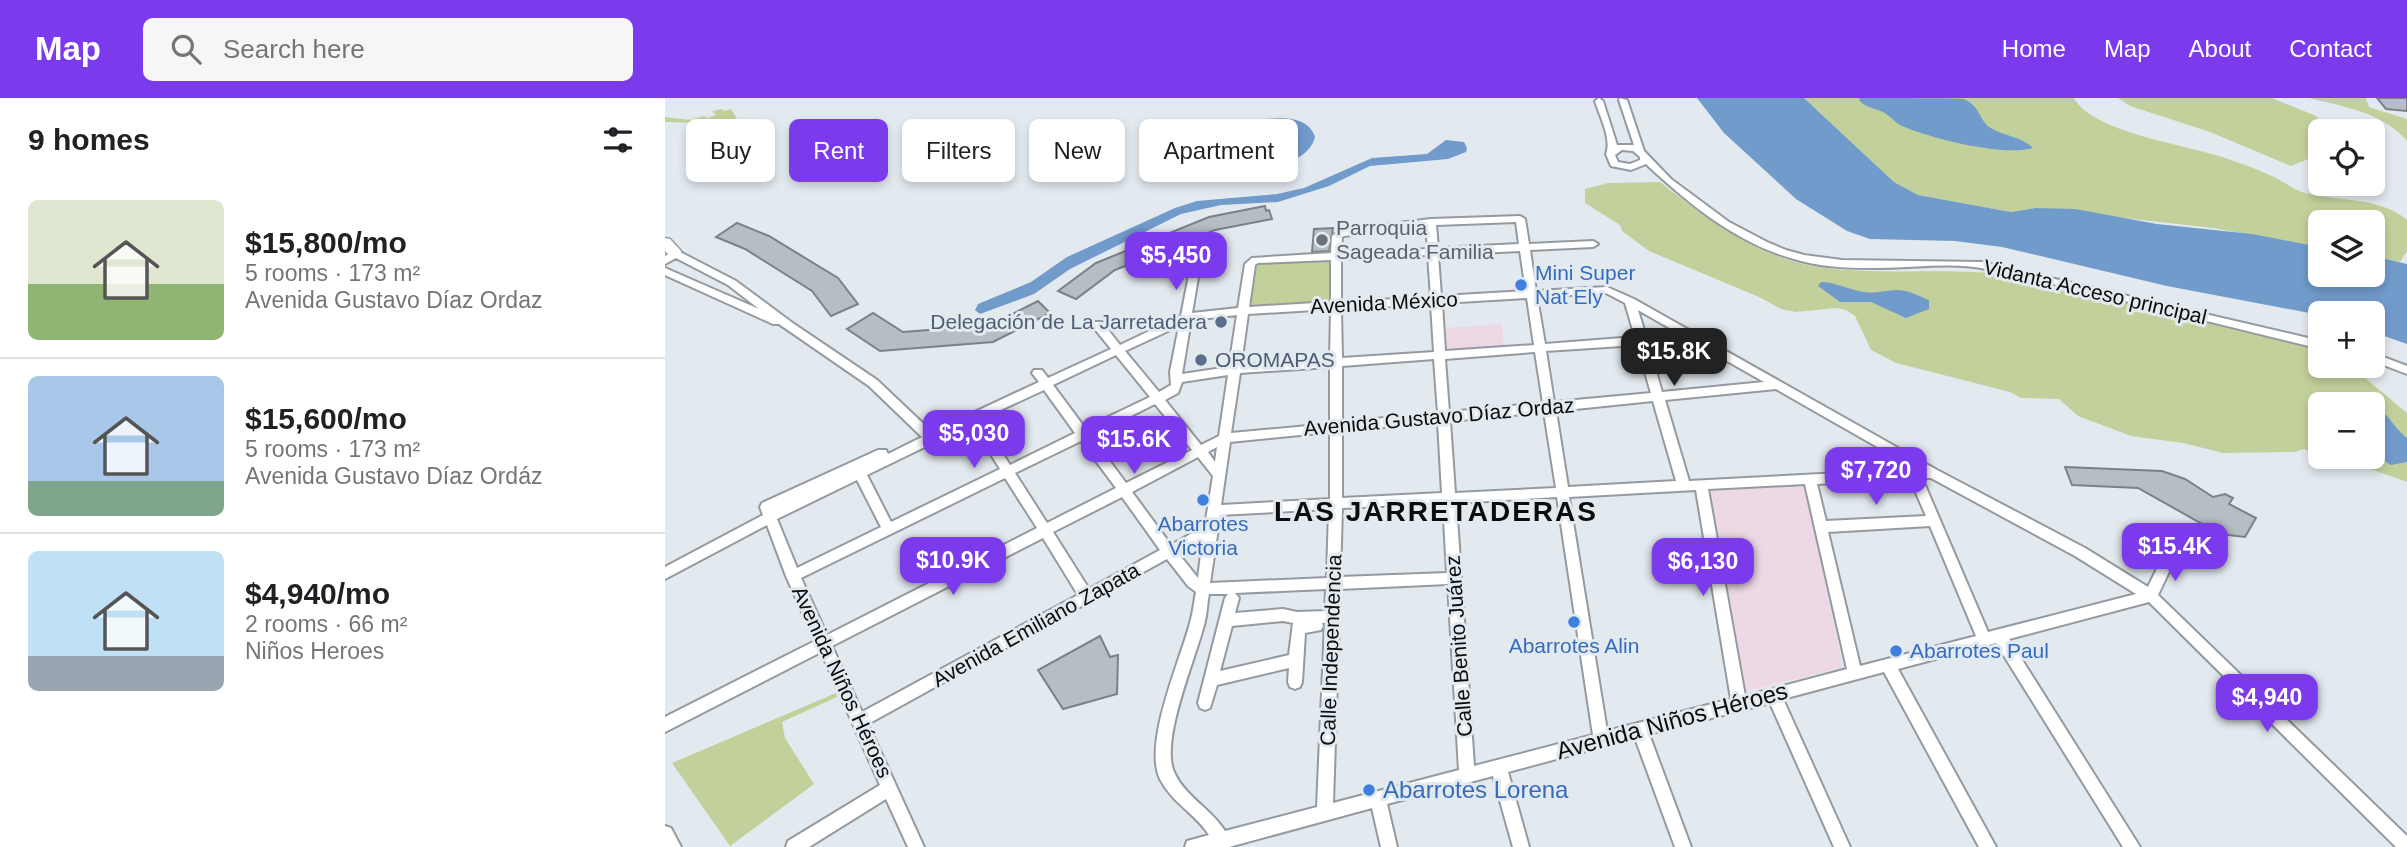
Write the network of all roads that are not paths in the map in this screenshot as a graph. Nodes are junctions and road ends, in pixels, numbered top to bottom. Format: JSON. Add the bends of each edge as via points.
{"nodes":[{"id":1,"x":1623,"y":100,"type":"edge"},
{"id":2,"x":1599,"y":101,"type":"dead end"},
{"id":3,"x":1612,"y":151,"type":"junction"},
{"id":4,"x":1642,"y":155,"type":"junction"},
{"id":5,"x":1630,"y":167,"type":"junction"},
{"id":6,"x":1663,"y":177,"type":"junction"},
{"id":7,"x":1431,"y":222,"type":"junction"},
{"id":8,"x":665,"y":242,"type":"edge"},
{"id":9,"x":1593,"y":244,"type":"dead end"},
{"id":10,"x":1525,"y":246,"type":"junction"},
{"id":11,"x":1433,"y":250,"type":"junction"},
{"id":12,"x":669,"y":255,"type":"edge"},
{"id":13,"x":1336,"y":255,"type":"junction"},
{"id":14,"x":665,"y":271,"type":"edge"},
{"id":15,"x":1195,"y":272,"type":"dead end"},
{"id":16,"x":732,"y":283,"type":"junction"},
{"id":17,"x":712,"y":293,"type":"junction"},
{"id":18,"x":1531,"y":294,"type":"junction"},
{"id":19,"x":1435,"y":301,"type":"junction"},
{"id":20,"x":1630,"y":301,"type":"junction"},
{"id":21,"x":1338,"y":307,"type":"junction"},
{"id":22,"x":1243,"y":312,"type":"junction"},
{"id":23,"x":1188,"y":317,"type":"junction"},
{"id":24,"x":1098,"y":325,"type":"dead end"},
{"id":25,"x":790,"y":327,"type":"junction"},
{"id":26,"x":1694,"y":337,"type":"junction"},
{"id":27,"x":1644,"y":342,"type":"junction"},
{"id":28,"x":2308,"y":342,"type":"edge"},
{"id":29,"x":1540,"y":348,"type":"junction"},
{"id":30,"x":1118,"y":350,"type":"junction"},
{"id":31,"x":1438,"y":355,"type":"junction"},
{"id":32,"x":2385,"y":362,"type":"edge"},
{"id":33,"x":1337,"y":363,"type":"junction"},
{"id":34,"x":1233,"y":370,"type":"junction"},
{"id":35,"x":2407,"y":370,"type":"edge"},
{"id":36,"x":1042,"y":379,"type":"junction"},
{"id":37,"x":1178,"y":379,"type":"junction"},
{"id":38,"x":1778,"y":385,"type":"junction"},
{"id":39,"x":1659,"y":395,"type":"junction"},
{"id":40,"x":1155,"y":399,"type":"junction"},
{"id":41,"x":1551,"y":407,"type":"junction"},
{"id":42,"x":1445,"y":416,"type":"junction"},
{"id":43,"x":974,"y":418,"type":"junction"},
{"id":44,"x":1337,"y":426,"type":"junction"},
{"id":45,"x":929,"y":435,"type":"junction"},
{"id":46,"x":1084,"y":435,"type":"junction"},
{"id":47,"x":1225,"y":438,"type":"junction"},
{"id":48,"x":1198,"y":451,"type":"junction"},
{"id":49,"x":1007,"y":472,"type":"junction"},
{"id":50,"x":860,"y":473,"type":"junction"},
{"id":51,"x":1933,"y":473,"type":"junction"},
{"id":52,"x":1913,"y":474,"type":"junction"},
{"id":53,"x":1219,"y":475,"type":"junction"},
{"id":54,"x":1811,"y":480,"type":"junction"},
{"id":55,"x":1684,"y":485,"type":"junction"},
{"id":56,"x":1701,"y":485,"type":"junction"},
{"id":57,"x":1123,"y":489,"type":"junction"},
{"id":58,"x":1564,"y":492,"type":"junction"},
{"id":59,"x":1450,"y":497,"type":"junction"},
{"id":60,"x":1336,"y":503,"type":"junction"},
{"id":61,"x":1214,"y":510,"type":"junction"},
{"id":62,"x":768,"y":512,"type":"junction"},
{"id":63,"x":1933,"y":521,"type":"junction"},
{"id":64,"x":1820,"y":527,"type":"junction"},
{"id":65,"x":1211,"y":529,"type":"junction"},
{"id":66,"x":889,"y":530,"type":"junction"},
{"id":67,"x":1044,"y":530,"type":"junction"},
{"id":68,"x":1169,"y":552,"type":"junction"},
{"id":69,"x":2199,"y":561,"type":"dead end"},
{"id":70,"x":665,"y":573,"type":"edge"},
{"id":71,"x":793,"y":576,"type":"junction"},
{"id":72,"x":1455,"y":578,"type":"junction"},
{"id":73,"x":1334,"y":583,"type":"junction"},
{"id":74,"x":1202,"y":589,"type":"junction"},
{"id":75,"x":2151,"y":596,"type":"junction"},
{"id":76,"x":1087,"y":597,"type":"junction"},
{"id":77,"x":1232,"y":598,"type":"dead end"},
{"id":78,"x":1229,"y":620,"type":"junction"},
{"id":79,"x":1333,"y":621,"type":"junction"},
{"id":80,"x":1992,"y":637,"type":"junction"},
{"id":81,"x":826,"y":644,"type":"junction"},
{"id":82,"x":1297,"y":660,"type":"junction"},
{"id":83,"x":1888,"y":665,"type":"junction"},
{"id":84,"x":1855,"y":673,"type":"junction"},
{"id":85,"x":1212,"y":680,"type":"junction"},
{"id":86,"x":1295,"y":682,"type":"dead end"},
{"id":87,"x":1774,"y":695,"type":"junction"},
{"id":88,"x":1205,"y":703,"type":"dead end"},
{"id":89,"x":1739,"y":705,"type":"junction"},
{"id":90,"x":860,"y":721,"type":"junction"},
{"id":91,"x":665,"y":725,"type":"edge"},
{"id":92,"x":1640,"y":730,"type":"junction"},
{"id":93,"x":1601,"y":740,"type":"junction"},
{"id":94,"x":1499,"y":768,"type":"junction"},
{"id":95,"x":1467,"y":776,"type":"junction"},
{"id":96,"x":890,"y":788,"type":"junction"},
{"id":97,"x":1378,"y":800,"type":"junction"},
{"id":98,"x":1325,"y":814,"type":"junction"},
{"id":99,"x":665,"y":834,"type":"edge"},
{"id":100,"x":1221,"y":843,"type":"edge"},
{"id":101,"x":673,"y":847,"type":"edge"},
{"id":102,"x":795,"y":847,"type":"edge"},
{"id":103,"x":916,"y":847,"type":"edge"},
{"id":104,"x":1193,"y":847,"type":"edge"},
{"id":105,"x":1389,"y":847,"type":"edge"},
{"id":106,"x":1521,"y":847,"type":"edge"},
{"id":107,"x":1683,"y":847,"type":"edge"},
{"id":108,"x":1842,"y":847,"type":"edge"},
{"id":109,"x":1988,"y":847,"type":"edge"},
{"id":110,"x":2133,"y":847,"type":"edge"},
{"id":111,"x":2407,"y":847,"type":"edge"}],
"edges":[{"from":1,"to":4,"type":"street","name":"Vidanta Acceso principal"},
{"from":2,"to":3,"type":"street"},
{"from":3,"to":4,"type":"street","via":[[1625,147]]},
{"from":3,"to":5,"type":"street","via":[[1611,161]]},
{"from":4,"to":5,"type":"street","via":[[1640,165]]},
{"from":4,"to":6,"type":"street","name":"Vidanta Acceso principal"},
{"from":5,"to":6,"type":"street"},
{"from":6,"to":28,"type":"street","name":"Vidanta Acceso principal","via":[[1727,223],[1799,258],[1861,265],[1982,265]]},
{"from":7,"to":10,"type":"street","via":[[1520,219]]},
{"from":7,"to":11,"type":"street","name":"Calle Benito Juárez"},
{"from":7,"to":13,"type":"street","name":"Calle Independencia","via":[[1338,234]]},
{"from":8,"to":12,"type":"highway"},
{"from":9,"to":10,"type":"street"},
{"from":10,"to":11,"type":"street"},
{"from":10,"to":18,"type":"street"},
{"from":11,"to":13,"type":"street"},
{"from":11,"to":19,"type":"street","name":"Calle Benito Juárez"},
{"from":12,"to":16,"type":"street"},
{"from":13,"to":21,"type":"street","name":"Calle Independencia"},
{"from":13,"to":22,"type":"street","via":[[1252,261]]},
{"from":14,"to":17,"type":"street"},
{"from":15,"to":23,"type":"street"},
{"from":16,"to":17,"type":"street","via":[[729,289]]},
{"from":16,"to":25,"type":"street"},
{"from":17,"to":25,"type":"street"},
{"from":18,"to":19,"type":"street","name":"Avenida México"},
{"from":18,"to":20,"type":"street","name":"Avenida México","via":[[1607,290]]},
{"from":18,"to":29,"type":"street"},
{"from":19,"to":21,"type":"street","name":"Avenida México"},
{"from":19,"to":31,"type":"street","name":"Calle Benito Juárez"},
{"from":20,"to":26,"type":"street","name":"Avenida México"},
{"from":20,"to":27,"type":"street"},
{"from":21,"to":22,"type":"street","name":"Avenida México"},
{"from":21,"to":33,"type":"street","name":"Calle Independencia"},
{"from":22,"to":23,"type":"street","name":"Avenida México"},
{"from":22,"to":34,"type":"street"},
{"from":23,"to":30,"type":"street","name":"Avenida México"},
{"from":23,"to":37,"type":"street"},
{"from":24,"to":30,"type":"street"},
{"from":25,"to":45,"type":"street","via":[[873,383]]},
{"from":26,"to":27,"type":"street"},
{"from":26,"to":38,"type":"street","name":"Avenida México"},
{"from":27,"to":29,"type":"street"},
{"from":27,"to":39,"type":"street"},
{"from":29,"to":31,"type":"street"},
{"from":29,"to":41,"type":"street"},
{"from":30,"to":36,"type":"street","name":"Avenida México"},
{"from":30,"to":40,"type":"street"},
{"from":31,"to":33,"type":"street"},
{"from":31,"to":42,"type":"street","name":"Calle Benito Juárez"},
{"from":32,"to":35,"type":"street"},
{"from":33,"to":34,"type":"street"},
{"from":33,"to":44,"type":"street","name":"Calle Independencia"},
{"from":34,"to":37,"type":"street"},
{"from":34,"to":47,"type":"street"},
{"from":36,"to":43,"type":"street","name":"Avenida México"},
{"from":36,"to":46,"type":"street"},
{"from":37,"to":40,"type":"street","via":[[1174,390]]},
{"from":38,"to":39,"type":"street","name":"Avenida Gustavo Díaz Ordaz"},
{"from":38,"to":51,"type":"street","name":"Avenida México"},
{"from":39,"to":41,"type":"street","name":"Avenida Gustavo Díaz Ordaz"},
{"from":39,"to":55,"type":"street"},
{"from":40,"to":46,"type":"street"},
{"from":40,"to":48,"type":"street"},
{"from":41,"to":42,"type":"street","name":"Avenida Gustavo Díaz Ordaz"},
{"from":41,"to":58,"type":"street"},
{"from":42,"to":44,"type":"street","name":"Avenida Gustavo Díaz Ordaz"},
{"from":42,"to":59,"type":"street","name":"Calle Benito Juárez"},
{"from":43,"to":45,"type":"street","name":"Avenida México"},
{"from":43,"to":49,"type":"street"},
{"from":44,"to":47,"type":"street","name":"Avenida Gustavo Díaz Ordaz"},
{"from":44,"to":60,"type":"street","name":"Calle Independencia"},
{"from":45,"to":50,"type":"street","name":"Avenida México"},
{"from":45,"to":62,"type":"street","name":"Avenida México"},
{"from":46,"to":49,"type":"street"},
{"from":46,"to":57,"type":"street"},
{"from":47,"to":48,"type":"street","name":"Avenida Gustavo Díaz Ordaz"},
{"from":47,"to":53,"type":"street"},
{"from":48,"to":53,"type":"street"},
{"from":48,"to":57,"type":"street","name":"Avenida Gustavo Díaz Ordaz"},
{"from":49,"to":66,"type":"street"},
{"from":49,"to":67,"type":"street"},
{"from":50,"to":62,"type":"street","name":"Avenida México"},
{"from":50,"to":66,"type":"street"},
{"from":51,"to":52,"type":"street"},
{"from":51,"to":75,"type":"street","name":"Avenida México"},
{"from":52,"to":54,"type":"street"},
{"from":52,"to":63,"type":"street"},
{"from":53,"to":61,"type":"street"},
{"from":54,"to":56,"type":"street"},
{"from":54,"to":64,"type":"street"},
{"from":55,"to":56,"type":"street"},
{"from":55,"to":58,"type":"street"},
{"from":56,"to":89,"type":"street"},
{"from":57,"to":67,"type":"street","name":"Avenida Gustavo Díaz Ordaz"},
{"from":57,"to":68,"type":"street"},
{"from":58,"to":59,"type":"street"},
{"from":58,"to":93,"type":"street"},
{"from":59,"to":60,"type":"street"},
{"from":59,"to":72,"type":"street","name":"Calle Benito Juárez"},
{"from":60,"to":61,"type":"street"},
{"from":60,"to":73,"type":"street","name":"Calle Independencia"},
{"from":61,"to":65,"type":"street"},
{"from":62,"to":70,"type":"street"},
{"from":62,"to":71,"type":"street","name":"Avenida Niños Héroes"},
{"from":63,"to":64,"type":"street"},
{"from":63,"to":80,"type":"street"},
{"from":64,"to":84,"type":"street"},
{"from":65,"to":68,"type":"street","name":"Avenida Emiliano Zapata"},
{"from":65,"to":74,"type":"street"},
{"from":66,"to":71,"type":"street"},
{"from":67,"to":76,"type":"street"},
{"from":67,"to":81,"type":"street","name":"Avenida Gustavo Díaz Ordaz"},
{"from":68,"to":74,"type":"street"},
{"from":68,"to":76,"type":"street","name":"Avenida Emiliano Zapata"},
{"from":69,"to":75,"type":"street","via":[[2185,549],[2173,550]]},
{"from":71,"to":81,"type":"street","name":"Avenida Niños Héroes"},
{"from":72,"to":73,"type":"street"},
{"from":72,"to":95,"type":"street","name":"Calle Benito Juárez"},
{"from":73,"to":74,"type":"street"},
{"from":73,"to":79,"type":"street","name":"Calle Independencia"},
{"from":74,"to":100,"type":"street","via":[[1198,621],[1172,702],[1162,755],[1175,790],[1212,825]]},
{"from":75,"to":80,"type":"street","name":"Avenida Niños Héroes"},
{"from":75,"to":111,"type":"street"},
{"from":76,"to":90,"type":"street","name":"Avenida Emiliano Zapata"},
{"from":77,"to":78,"type":"street"},
{"from":78,"to":79,"type":"street","via":[[1283,615]]},
{"from":78,"to":85,"type":"street"},
{"from":79,"to":82,"type":"street","via":[[1299,627]]},
{"from":79,"to":98,"type":"street","name":"Calle Independencia"},
{"from":80,"to":83,"type":"street","name":"Avenida Niños Héroes"},
{"from":80,"to":110,"type":"street"},
{"from":81,"to":90,"type":"street","name":"Avenida Niños Héroes"},
{"from":81,"to":91,"type":"street","name":"Avenida Gustavo Díaz Ordaz"},
{"from":82,"to":85,"type":"street"},
{"from":82,"to":86,"type":"street"},
{"from":83,"to":84,"type":"street","name":"Avenida Niños Héroes"},
{"from":83,"to":109,"type":"street"},
{"from":84,"to":87,"type":"street","name":"Avenida Niños Héroes"},
{"from":85,"to":88,"type":"street"},
{"from":87,"to":89,"type":"street","name":"Avenida Niños Héroes"},
{"from":87,"to":108,"type":"street"},
{"from":89,"to":92,"type":"street","name":"Avenida Niños Héroes"},
{"from":90,"to":96,"type":"street","name":"Avenida Niños Héroes"},
{"from":92,"to":93,"type":"street","name":"Avenida Niños Héroes"},
{"from":92,"to":107,"type":"street"},
{"from":93,"to":94,"type":"street","name":"Avenida Niños Héroes"},
{"from":94,"to":95,"type":"street","name":"Avenida Niños Héroes"},
{"from":94,"to":106,"type":"street"},
{"from":95,"to":97,"type":"street","name":"Avenida Niños Héroes"},
{"from":96,"to":102,"type":"street"},
{"from":96,"to":103,"type":"street","name":"Avenida Niños Héroes"},
{"from":97,"to":98,"type":"street","name":"Avenida Niños Héroes"},
{"from":97,"to":105,"type":"street"},
{"from":98,"to":100,"type":"street","name":"Avenida Niños Héroes"},
{"from":99,"to":101,"type":"street"},
{"from":100,"to":104,"type":"street","name":"Avenida Niños Héroes"}]}
